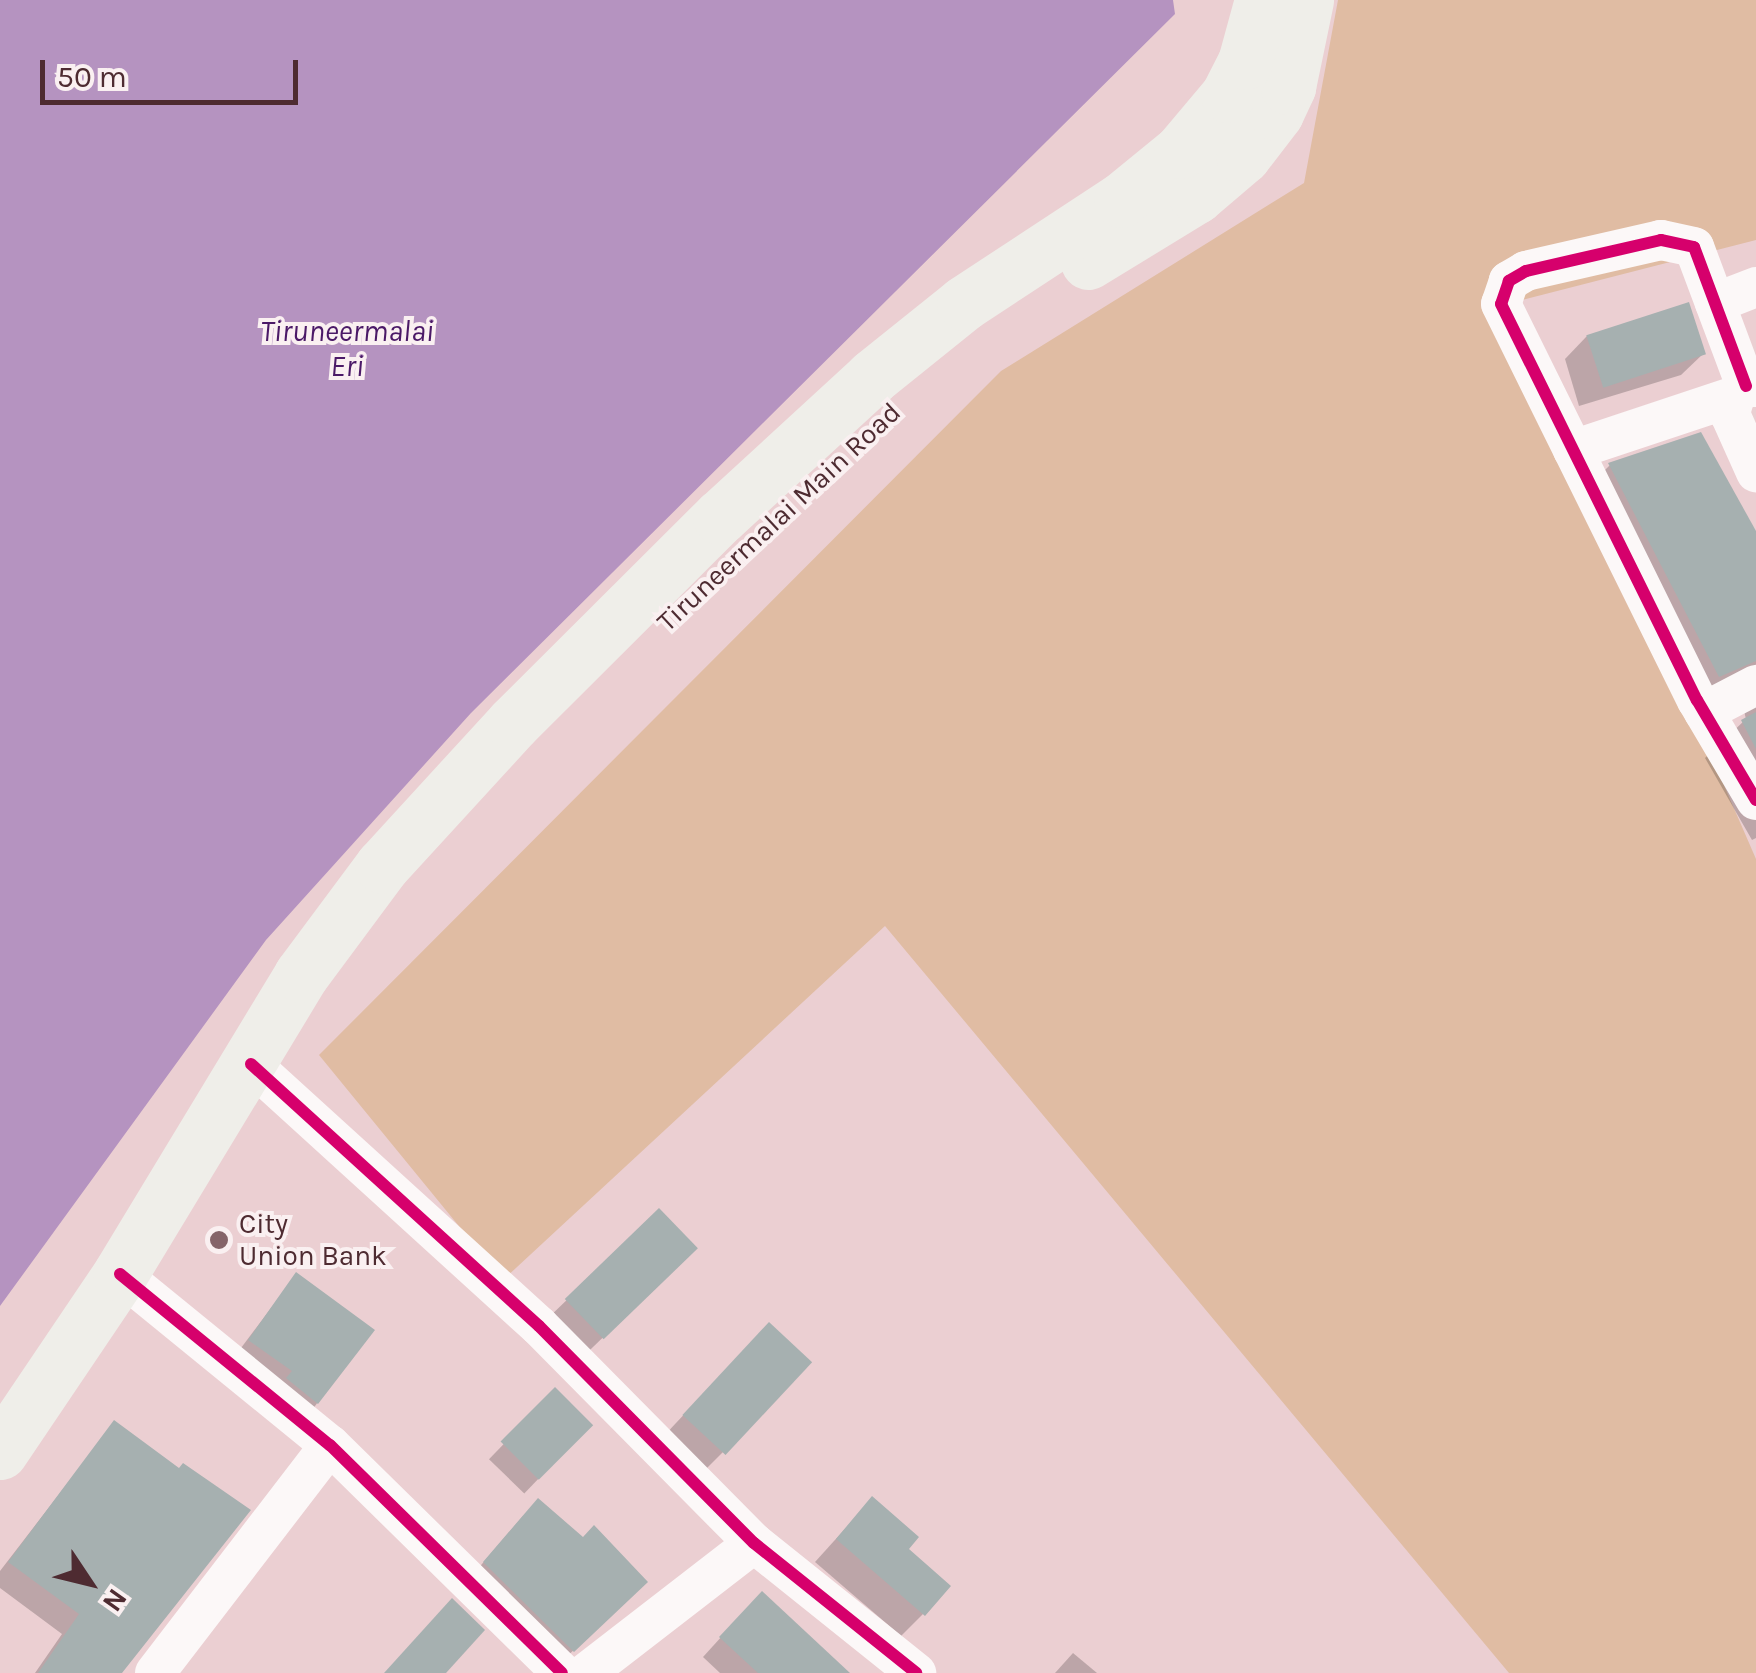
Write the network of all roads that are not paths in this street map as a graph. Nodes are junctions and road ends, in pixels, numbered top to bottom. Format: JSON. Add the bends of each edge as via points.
{"nodes":[{"id":1,"x":1262,"y":0,"type":"edge"},
{"id":2,"x":1306,"y":0,"type":"edge"},
{"id":3,"x":1756,"y":287,"type":"edge"},
{"id":4,"x":1715,"y":304,"type":"junction"},
{"id":5,"x":1746,"y":389,"type":"edge"},
{"id":6,"x":1572,"y":450,"type":"junction"},
{"id":7,"x":1756,"y":472,"type":"edge"},
{"id":8,"x":1756,"y":685,"type":"edge"},
{"id":9,"x":1704,"y":712,"type":"junction"},
{"id":10,"x":1756,"y":800,"type":"edge"},
{"id":11,"x":251,"y":1064,"type":"junction"},
{"id":12,"x":120,"y":1274,"type":"junction"},
{"id":13,"x":330,"y":1444,"type":"junction"},
{"id":14,"x":0,"y":1452,"type":"edge"},
{"id":15,"x":754,"y":1543,"type":"junction"},
{"id":16,"x":154,"y":1673,"type":"edge"},
{"id":17,"x":562,"y":1673,"type":"edge"},
{"id":18,"x":586,"y":1673,"type":"edge"},
{"id":19,"x":916,"y":1673,"type":"edge"}],
"edges":[{"from":1,"to":11,"type":"main road","name":"Tiruneermalai Main Road","via":[[1245,62],[1207,124],[1121,200],[928,330],[720,517],[501,735],[382,866],[301,975]]},
{"from":2,"to":11,"type":"main road","name":"Tiruneermalai Main Road","via":[[1288,87],[1244,156],[1196,196],[997,324],[796,496],[418,868]]},
{"from":3,"to":4,"type":"street"},
{"from":4,"to":5,"type":"street"},
{"from":4,"to":6,"type":"street","via":[[1694,247],[1661,240],[1526,271],[1509,281],[1500,304]]},
{"from":5,"to":6,"type":"street"},
{"from":5,"to":7,"type":"street","via":[[1730,414]]},
{"from":6,"to":9,"type":"street"},
{"from":8,"to":9,"type":"street"},
{"from":9,"to":10,"type":"street"},
{"from":11,"to":12,"type":"main road","name":"Tiruneermalai Main Road"},
{"from":11,"to":15,"type":"street","via":[[539,1326]]},
{"from":12,"to":13,"type":"street"},
{"from":12,"to":14,"type":"main road","name":"Tiruneermalai Main Road"},
{"from":13,"to":16,"type":"street"},
{"from":13,"to":17,"type":"street"},
{"from":15,"to":18,"type":"street"},
{"from":15,"to":19,"type":"street"}]}
